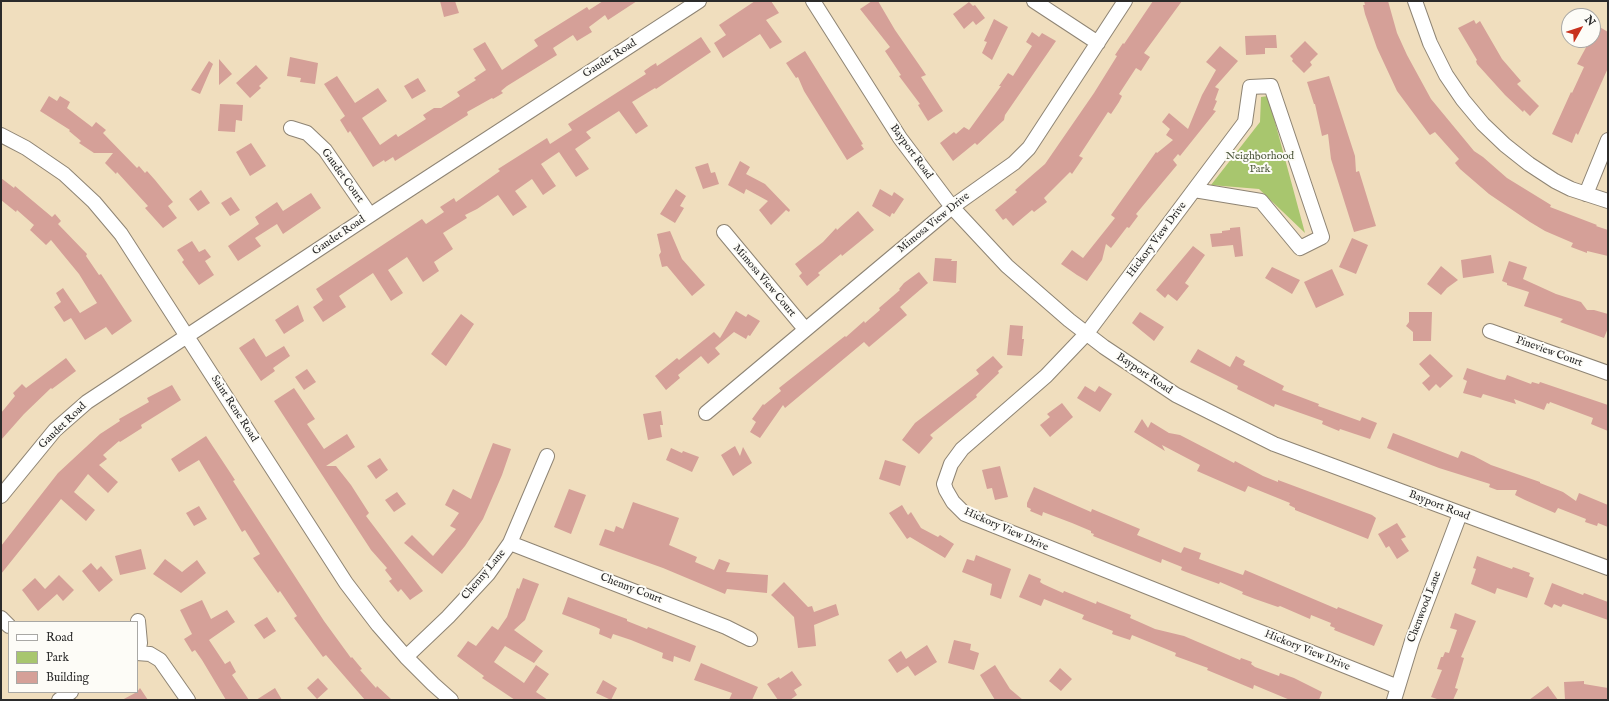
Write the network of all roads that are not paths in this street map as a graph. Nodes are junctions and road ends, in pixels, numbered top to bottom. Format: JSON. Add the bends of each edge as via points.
{"nodes":[{"id":1,"x":699,"y":1,"type":"edge"},
{"id":2,"x":813,"y":1,"type":"edge"},
{"id":3,"x":1034,"y":1,"type":"edge"},
{"id":4,"x":1125,"y":1,"type":"edge"},
{"id":5,"x":1415,"y":1,"type":"edge"},
{"id":6,"x":1098,"y":43,"type":"junction"},
{"id":7,"x":291,"y":128,"type":"dead end"},
{"id":8,"x":1,"y":134,"type":"edge"},
{"id":9,"x":1608,"y":140,"type":"edge"},
{"id":10,"x":1194,"y":190,"type":"junction"},
{"id":11,"x":1586,"y":194,"type":"junction"},
{"id":12,"x":1608,"y":201,"type":"edge"},
{"id":13,"x":952,"y":207,"type":"junction"},
{"id":14,"x":370,"y":215,"type":"junction"},
{"id":15,"x":724,"y":232,"type":"dead end"},
{"id":16,"x":805,"y":330,"type":"junction"},
{"id":17,"x":1490,"y":331,"type":"dead end"},
{"id":18,"x":1087,"y":334,"type":"junction"},
{"id":19,"x":187,"y":337,"type":"junction"},
{"id":20,"x":1608,"y":373,"type":"edge"},
{"id":21,"x":706,"y":413,"type":"dead end"},
{"id":22,"x":547,"y":456,"type":"dead end"},
{"id":23,"x":1,"y":496,"type":"edge"},
{"id":24,"x":1460,"y":514,"type":"junction"},
{"id":25,"x":510,"y":543,"type":"junction"},
{"id":26,"x":1608,"y":568,"type":"edge"},
{"id":27,"x":138,"y":621,"type":"dead end"},
{"id":28,"x":750,"y":639,"type":"dead end"},
{"id":29,"x":138,"y":653,"type":"edge"},
{"id":30,"x":406,"y":657,"type":"junction"},
{"id":31,"x":1396,"y":694,"type":"edge"},
{"id":32,"x":188,"y":700,"type":"edge"},
{"id":33,"x":451,"y":700,"type":"edge"}],
"edges":[{"from":1,"to":14,"type":"street","name":"Gaudet Road"},
{"from":2,"to":13,"type":"street","name":"Bayport Road","via":[[900,138]]},
{"from":3,"to":6,"type":"street"},
{"from":4,"to":6,"type":"street","name":"Mimosa View Drive"},
{"from":5,"to":11,"type":"street","via":[[1430,43],[1446,75],[1483,124],[1529,164],[1555,180]]},
{"from":6,"to":13,"type":"street","name":"Mimosa View Drive","via":[[1030,148],[1014,163]]},
{"from":7,"to":14,"type":"street","name":"Gaudet Court","via":[[307,133],[325,150]]},
{"from":8,"to":19,"type":"street","name":"Saint Rene Road","via":[[64,174],[94,202],[121,234]]},
{"from":9,"to":11,"type":"street"},
{"from":10,"to":10,"type":"street","name":"Hickory View Drive","via":[[1245,122],[1250,86],[1271,86],[1322,237],[1300,248],[1260,201]]},
{"from":10,"to":18,"type":"street","name":"Hickory View Drive"},
{"from":11,"to":12,"type":"street"},
{"from":13,"to":16,"type":"street","name":"Mimosa View Drive"},
{"from":13,"to":18,"type":"street","name":"Bayport Road","via":[[1007,266]]},
{"from":14,"to":19,"type":"street","name":"Gaudet Road"},
{"from":15,"to":16,"type":"street","name":"Mimosa View Court"},
{"from":16,"to":21,"type":"street","name":"Mimosa View Drive"},
{"from":17,"to":20,"type":"street","name":"Pineview Court"},
{"from":18,"to":24,"type":"street","name":"Bayport Road","via":[[1176,396],[1241,429]]},
{"from":18,"to":31,"type":"street","name":"Hickory View Drive","via":[[1046,376],[962,450],[951,464],[944,484],[953,502],[965,514]]},
{"from":19,"to":23,"type":"street","name":"Gaudet Road","via":[[87,402],[69,417],[36,451]]},
{"from":19,"to":30,"type":"street","name":"Saint Rene Road","via":[[346,583]]},
{"from":22,"to":25,"type":"street","name":"Chenny Lane"},
{"from":24,"to":26,"type":"street","name":"Bayport Road"},
{"from":24,"to":31,"type":"street","name":"Chenwood Lane","via":[[1412,641]]},
{"from":25,"to":28,"type":"street","name":"Chenny Court","via":[[726,627]]},
{"from":25,"to":30,"type":"street","name":"Chenny Lane","via":[[488,574]]},
{"from":27,"to":29,"type":"street"},
{"from":29,"to":32,"type":"street","via":[[154,655],[160,660]]},
{"from":30,"to":33,"type":"street","name":"Saint Rene Road"}]}
